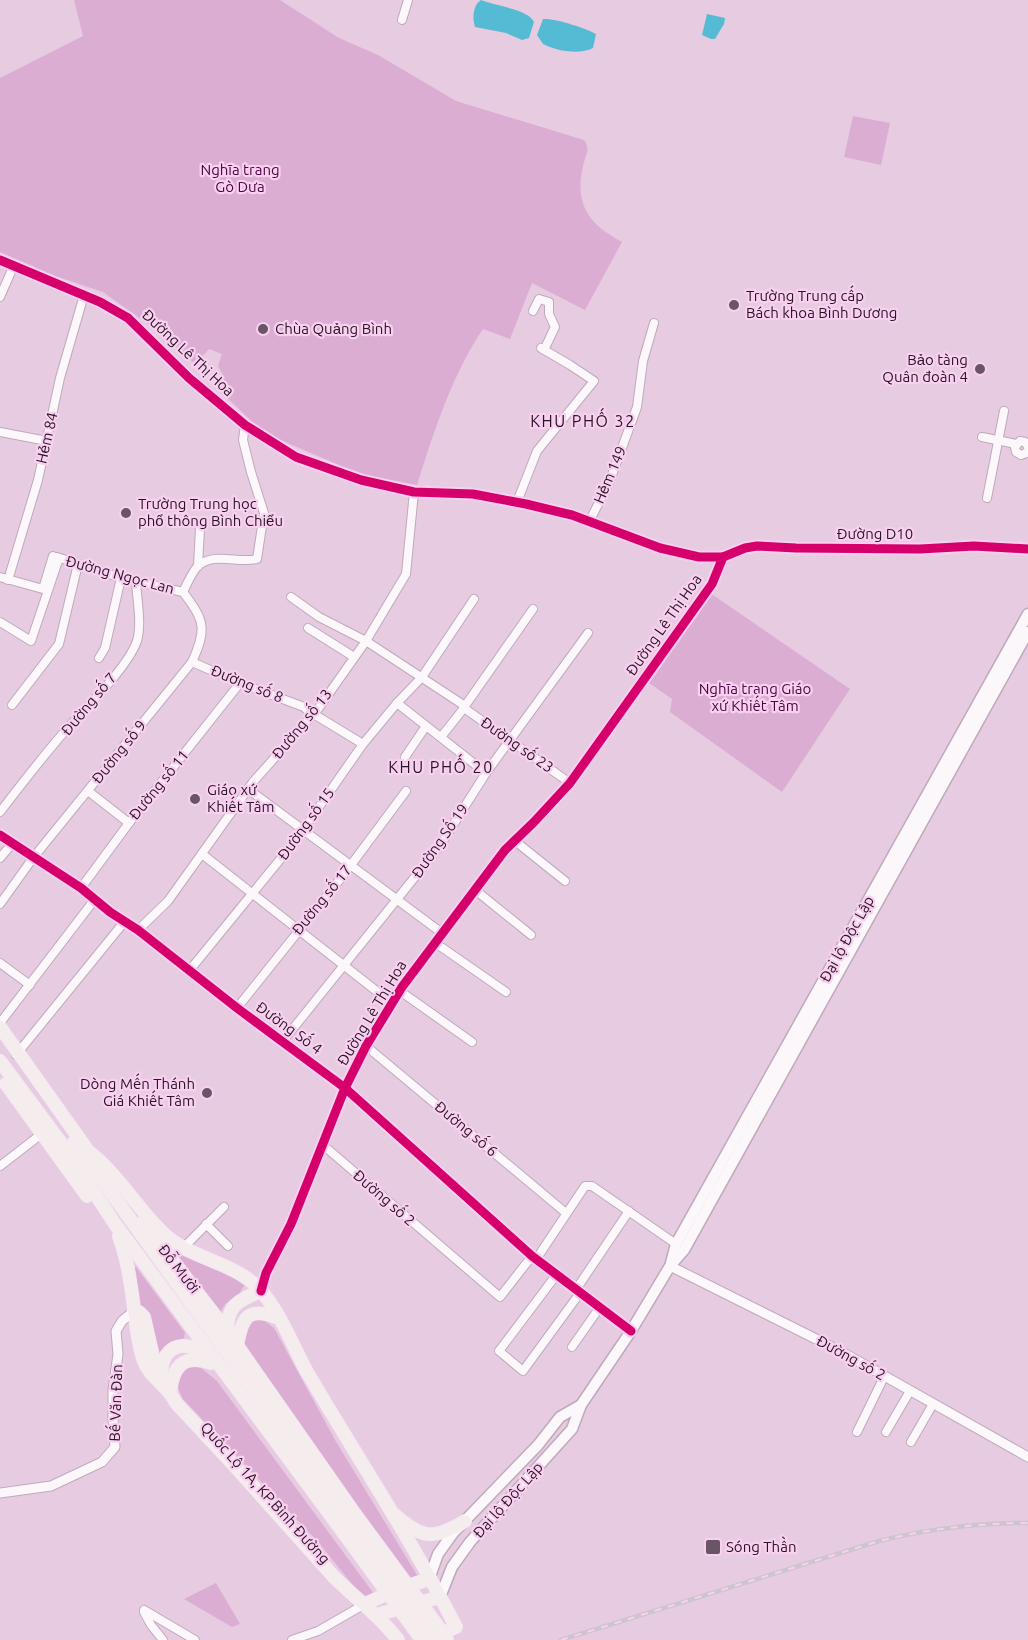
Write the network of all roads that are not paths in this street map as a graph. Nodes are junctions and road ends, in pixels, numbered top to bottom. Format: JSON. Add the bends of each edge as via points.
{"nodes":[{"id":1,"x":408,"y":0,"type":"edge"},
{"id":2,"x":402,"y":20,"type":"dead end"},
{"id":3,"x":0,"y":260,"type":"edge"},
{"id":4,"x":14,"y":265,"type":"junction"},
{"id":5,"x":84,"y":295,"type":"junction"},
{"id":6,"x":0,"y":297,"type":"edge"},
{"id":7,"x":534,"y":311,"type":"dead end"},
{"id":8,"x":654,"y":323,"type":"dead end"},
{"id":9,"x":1004,"y":411,"type":"dead end"},
{"id":10,"x":245,"y":425,"type":"junction"},
{"id":11,"x":0,"y":432,"type":"edge"},
{"id":12,"x":982,"y":436,"type":"dead end"},
{"id":13,"x":998,"y":440,"type":"junction"},
{"id":14,"x":47,"y":441,"type":"junction"},
{"id":15,"x":1028,"y":448,"type":"edge"},
{"id":16,"x":414,"y":492,"type":"junction"},
{"id":17,"x":987,"y":498,"type":"dead end"},
{"id":18,"x":517,"y":502,"type":"junction"},
{"id":19,"x":589,"y":522,"type":"junction"},
{"id":20,"x":200,"y":528,"type":"dead end"},
{"id":21,"x":1028,"y":549,"type":"edge"},
{"id":22,"x":56,"y":557,"type":"junction"},
{"id":23,"x":723,"y":557,"type":"junction"},
{"id":24,"x":78,"y":564,"type":"junction"},
{"id":25,"x":198,"y":566,"type":"junction"},
{"id":26,"x":4,"y":578,"type":"edge"},
{"id":27,"x":122,"y":578,"type":"junction"},
{"id":28,"x":136,"y":582,"type":"junction"},
{"id":29,"x":183,"y":592,"type":"junction"},
{"id":30,"x":291,"y":597,"type":"dead end"},
{"id":31,"x":474,"y":598,"type":"dead end"},
{"id":32,"x":533,"y":609,"type":"dead end"},
{"id":33,"x":1028,"y":614,"type":"edge"},
{"id":34,"x":0,"y":622,"type":"edge"},
{"id":35,"x":308,"y":628,"type":"dead end"},
{"id":36,"x":1028,"y":632,"type":"edge"},
{"id":37,"x":588,"y":633,"type":"dead end"},
{"id":38,"x":366,"y":641,"type":"junction"},
{"id":39,"x":354,"y":657,"type":"junction"},
{"id":40,"x":99,"y":658,"type":"dead end"},
{"id":41,"x":192,"y":662,"type":"junction"},
{"id":42,"x":422,"y":676,"type":"junction"},
{"id":43,"x":240,"y":683,"type":"junction"},
{"id":44,"x":397,"y":703,"type":"junction"},
{"id":45,"x":12,"y":705,"type":"dead end"},
{"id":46,"x":465,"y":707,"type":"junction"},
{"id":47,"x":314,"y":714,"type":"junction"},
{"id":48,"x":426,"y":726,"type":"junction"},
{"id":49,"x":441,"y":737,"type":"junction"},
{"id":50,"x":510,"y":740,"type":"junction"},
{"id":51,"x":363,"y":744,"type":"junction"},
{"id":52,"x":405,"y":758,"type":"dead end"},
{"id":53,"x":486,"y":773,"type":"junction"},
{"id":54,"x":570,"y":783,"type":"junction"},
{"id":55,"x":248,"y":789,"type":"junction"},
{"id":56,"x":88,"y":791,"type":"junction"},
{"id":57,"x":406,"y":791,"type":"dead end"},
{"id":58,"x":0,"y":812,"type":"edge"},
{"id":59,"x":129,"y":823,"type":"junction"},
{"id":60,"x":303,"y":830,"type":"junction"},
{"id":61,"x":0,"y":835,"type":"edge"},
{"id":62,"x":515,"y":841,"type":"junction"},
{"id":63,"x":12,"y":844,"type":"junction"},
{"id":64,"x":202,"y":854,"type":"junction"},
{"id":65,"x":0,"y":858,"type":"edge"},
{"id":66,"x":33,"y":858,"type":"junction"},
{"id":67,"x":351,"y":865,"type":"junction"},
{"id":68,"x":565,"y":881,"type":"dead end"},
{"id":69,"x":81,"y":888,"type":"junction"},
{"id":70,"x":474,"y":889,"type":"junction"},
{"id":71,"x":253,"y":892,"type":"junction"},
{"id":72,"x":95,"y":899,"type":"junction"},
{"id":73,"x":397,"y":899,"type":"junction"},
{"id":74,"x":0,"y":904,"type":"edge"},
{"id":75,"x":125,"y":921,"type":"junction"},
{"id":76,"x":138,"y":930,"type":"junction"},
{"id":77,"x":298,"y":930,"type":"junction"},
{"id":78,"x":442,"y":933,"type":"junction"},
{"id":79,"x":531,"y":935,"type":"dead end"},
{"id":80,"x":434,"y":942,"type":"junction"},
{"id":81,"x":0,"y":963,"type":"edge"},
{"id":82,"x":344,"y":966,"type":"junction"},
{"id":83,"x":189,"y":971,"type":"junction"},
{"id":84,"x":30,"y":985,"type":"junction"},
{"id":85,"x":400,"y":991,"type":"junction"},
{"id":86,"x":506,"y":992,"type":"dead end"},
{"id":87,"x":393,"y":1004,"type":"junction"},
{"id":88,"x":237,"y":1008,"type":"junction"},
{"id":89,"x":0,"y":1025,"type":"edge"},
{"id":90,"x":0,"y":1037,"type":"edge"},
{"id":91,"x":283,"y":1041,"type":"junction"},
{"id":92,"x":472,"y":1042,"type":"dead end"},
{"id":93,"x":366,"y":1046,"type":"junction"},
{"id":94,"x":17,"y":1054,"type":"junction"},
{"id":95,"x":0,"y":1061,"type":"edge"},
{"id":96,"x":0,"y":1075,"type":"edge"},
{"id":97,"x":345,"y":1088,"type":"junction"},
{"id":98,"x":46,"y":1131,"type":"junction"},
{"id":99,"x":74,"y":1142,"type":"junction"},
{"id":100,"x":323,"y":1145,"type":"junction"},
{"id":101,"x":87,"y":1149,"type":"junction"},
{"id":102,"x":0,"y":1166,"type":"edge"},
{"id":103,"x":224,"y":1207,"type":"dead end"},
{"id":104,"x":628,"y":1211,"type":"junction"},
{"id":105,"x":566,"y":1213,"type":"junction"},
{"id":106,"x":115,"y":1224,"type":"junction"},
{"id":107,"x":206,"y":1224,"type":"junction"},
{"id":108,"x":121,"y":1243,"type":"junction"},
{"id":109,"x":676,"y":1244,"type":"junction"},
{"id":110,"x":228,"y":1246,"type":"dead end"},
{"id":111,"x":184,"y":1247,"type":"junction"},
{"id":112,"x":534,"y":1257,"type":"junction"},
{"id":113,"x":670,"y":1266,"type":"junction"},
{"id":114,"x":557,"y":1274,"type":"junction"},
{"id":115,"x":261,"y":1291,"type":"junction"},
{"id":116,"x":578,"y":1291,"type":"junction"},
{"id":117,"x":600,"y":1307,"type":"junction"},
{"id":118,"x":134,"y":1311,"type":"junction"},
{"id":119,"x":278,"y":1318,"type":"junction"},
{"id":120,"x":227,"y":1331,"type":"junction"},
{"id":121,"x":631,"y":1331,"type":"junction"},
{"id":122,"x":572,"y":1347,"type":"dead end"},
{"id":123,"x":232,"y":1348,"type":"junction"},
{"id":124,"x":212,"y":1361,"type":"junction"},
{"id":125,"x":161,"y":1376,"type":"junction"},
{"id":126,"x":884,"y":1377,"type":"junction"},
{"id":127,"x":910,"y":1391,"type":"junction"},
{"id":128,"x":171,"y":1396,"type":"junction"},
{"id":129,"x":933,"y":1404,"type":"junction"},
{"id":130,"x":581,"y":1406,"type":"junction"},
{"id":131,"x":857,"y":1432,"type":"dead end"},
{"id":132,"x":886,"y":1432,"type":"dead end"},
{"id":133,"x":911,"y":1442,"type":"dead end"},
{"id":134,"x":1028,"y":1457,"type":"edge"},
{"id":135,"x":0,"y":1493,"type":"edge"},
{"id":136,"x":389,"y":1510,"type":"junction"},
{"id":137,"x":343,"y":1521,"type":"junction"},
{"id":138,"x":465,"y":1521,"type":"junction"},
{"id":139,"x":429,"y":1579,"type":"junction"},
{"id":140,"x":440,"y":1597,"type":"junction"},
{"id":141,"x":365,"y":1604,"type":"junction"},
{"id":142,"x":449,"y":1614,"type":"junction"},
{"id":143,"x":376,"y":1616,"type":"junction"},
{"id":144,"x":396,"y":1637,"type":"edge"},
{"id":145,"x":163,"y":1640,"type":"edge"},
{"id":146,"x":195,"y":1640,"type":"edge"},
{"id":147,"x":292,"y":1640,"type":"edge"},
{"id":148,"x":412,"y":1640,"type":"edge"},
{"id":149,"x":422,"y":1640,"type":"edge"},
{"id":150,"x":428,"y":1640,"type":"edge"},
{"id":151,"x":436,"y":1640,"type":"edge"},
{"id":152,"x":448,"y":1640,"type":"edge"}],
"edges":[{"from":1,"to":2,"type":"street"},
{"from":3,"to":4,"type":"street","name":"Đường Lê Thị Hoa"},
{"from":4,"to":5,"type":"street","name":"Đường Lê Thị Hoa"},
{"from":4,"to":6,"type":"street"},
{"from":5,"to":10,"type":"street","name":"Đường Lê Thị Hoa","via":[[128,318],[189,378]]},
{"from":5,"to":14,"type":"street","name":"Hẻm 84"},
{"from":7,"to":18,"type":"street","via":[[541,298],[550,304],[549,314],[555,327],[542,349],[594,381],[537,451]]},
{"from":8,"to":19,"type":"street","name":"Hẻm 149","via":[[643,361],[637,407],[609,483]]},
{"from":9,"to":13,"type":"street"},
{"from":10,"to":16,"type":"street","name":"Đường Lê Thị Hoa","via":[[296,457],[361,480]]},
{"from":10,"to":25,"type":"street","via":[[243,440],[264,513],[257,559],[216,559]]},
{"from":11,"to":14,"type":"street"},
{"from":12,"to":13,"type":"street"},
{"from":13,"to":15,"type":"street","via":[[1016,444],[1023,441]]},
{"from":13,"to":17,"type":"street"},
{"from":14,"to":26,"type":"street","name":"Hẻm 84"},
{"from":16,"to":18,"type":"street","name":"Đường Lê Thị Hoa","via":[[473,494]]},
{"from":16,"to":38,"type":"street","name":"Đường số 13","via":[[406,574]]},
{"from":18,"to":19,"type":"street","name":"Đường Lê Thị Hoa"},
{"from":19,"to":23,"type":"street","name":"Đường Lê Thị Hoa","via":[[660,548],[699,557]]},
{"from":20,"to":25,"type":"street"},
{"from":21,"to":23,"type":"street","name":"Đường D10","via":[[757,546]]},
{"from":22,"to":24,"type":"street","name":"Đường Ngọc Lan"},
{"from":22,"to":26,"type":"street","via":[[43,589]]},
{"from":22,"to":34,"type":"street","via":[[31,641]]},
{"from":23,"to":54,"type":"street","name":"Đường Lê Thị Hoa","via":[[712,584]]},
{"from":24,"to":27,"type":"street","name":"Đường Ngọc Lan"},
{"from":24,"to":45,"type":"street","via":[[59,644]]},
{"from":25,"to":29,"type":"street"},
{"from":27,"to":28,"type":"street","name":"Đường Ngọc Lan"},
{"from":27,"to":40,"type":"street","via":[[105,648]]},
{"from":28,"to":29,"type":"street","name":"Đường Ngọc Lan"},
{"from":28,"to":58,"type":"street","name":"Đường số 7","via":[[139,632],[133,648],[100,694]]},
{"from":29,"to":41,"type":"street","name":"Đường số 9","via":[[202,627],[200,645]]},
{"from":30,"to":38,"type":"street","name":"Đường số 23","via":[[319,617]]},
{"from":31,"to":42,"type":"street"},
{"from":32,"to":46,"type":"street"},
{"from":33,"to":109,"type":"main road","name":"Đại lộ Độc Lập"},
{"from":35,"to":39,"type":"street"},
{"from":36,"to":113,"type":"main road","name":"Đại lộ Độc Lập","via":[[684,1250]]},
{"from":37,"to":50,"type":"street","name":"Đường Số 19"},
{"from":38,"to":39,"type":"street","name":"Đường số 13"},
{"from":38,"to":42,"type":"street","name":"Đường số 23"},
{"from":39,"to":47,"type":"street","name":"Đường số 13"},
{"from":41,"to":43,"type":"street","name":"Đường số 8"},
{"from":41,"to":56,"type":"street","name":"Đường số 9"},
{"from":42,"to":44,"type":"street","name":"Đường số 15"},
{"from":42,"to":46,"type":"street","name":"Đường số 23"},
{"from":43,"to":47,"type":"street","name":"Đường số 8"},
{"from":43,"to":59,"type":"street","name":"Đường số 11"},
{"from":44,"to":48,"type":"street"},
{"from":44,"to":51,"type":"street","name":"Đường số 15"},
{"from":46,"to":49,"type":"street"},
{"from":46,"to":50,"type":"street","name":"Đường số 23"},
{"from":47,"to":51,"type":"street","name":"Đường số 8"},
{"from":47,"to":55,"type":"street","name":"Đường số 13"},
{"from":48,"to":49,"type":"street"},
{"from":48,"to":52,"type":"street"},
{"from":49,"to":53,"type":"street"},
{"from":50,"to":53,"type":"street","name":"Đường Số 19"},
{"from":50,"to":54,"type":"street","name":"Đường số 23"},
{"from":51,"to":60,"type":"street","name":"Đường số 15"},
{"from":53,"to":73,"type":"street","name":"Đường Số 19","via":[[439,847]]},
{"from":54,"to":62,"type":"street","name":"Đường Lê Thị Hoa"},
{"from":55,"to":60,"type":"street"},
{"from":55,"to":64,"type":"street","name":"Đường số 13"},
{"from":56,"to":59,"type":"street"},
{"from":56,"to":66,"type":"street","name":"Đường số 9"},
{"from":57,"to":67,"type":"street","name":"Đường số 17"},
{"from":59,"to":69,"type":"street","name":"Đường số 11"},
{"from":60,"to":67,"type":"street"},
{"from":60,"to":71,"type":"street","name":"Đường số 15"},
{"from":61,"to":63,"type":"street","name":"Đường Số 4"},
{"from":62,"to":68,"type":"street"},
{"from":62,"to":70,"type":"street","name":"Đường Lê Thị Hoa"},
{"from":63,"to":65,"type":"street"},
{"from":63,"to":66,"type":"street","name":"Đường Số 4"},
{"from":64,"to":71,"type":"street"},
{"from":64,"to":76,"type":"street","name":"Đường số 13","via":[[168,901]]},
{"from":66,"to":69,"type":"street","name":"Đường Số 4"},
{"from":66,"to":74,"type":"street","name":"Đường số 9"},
{"from":67,"to":73,"type":"street"},
{"from":67,"to":77,"type":"street","name":"Đường số 17"},
{"from":69,"to":72,"type":"street","name":"Đường Số 4"},
{"from":70,"to":78,"type":"street","name":"Đường Lê Thị Hoa"},
{"from":70,"to":79,"type":"street"},
{"from":71,"to":77,"type":"street"},
{"from":71,"to":83,"type":"street","name":"Đường số 15"},
{"from":72,"to":75,"type":"street","name":"Đường Số 4"},
{"from":72,"to":84,"type":"street"},
{"from":73,"to":78,"type":"street"},
{"from":73,"to":82,"type":"street","name":"Đường Số 19"},
{"from":75,"to":76,"type":"street","name":"Đường Số 4"},
{"from":75,"to":94,"type":"street"},
{"from":76,"to":83,"type":"street","name":"Đường Số 4"},
{"from":77,"to":82,"type":"street"},
{"from":77,"to":88,"type":"street","name":"Đường số 17"},
{"from":78,"to":80,"type":"street","name":"Đường Lê Thị Hoa"},
{"from":80,"to":85,"type":"street","name":"Đường Lê Thị Hoa"},
{"from":80,"to":86,"type":"street"},
{"from":81,"to":84,"type":"street"},
{"from":82,"to":87,"type":"street"},
{"from":82,"to":91,"type":"street","name":"Đường Số 19"},
{"from":83,"to":88,"type":"street","name":"Đường Số 4"},
{"from":84,"to":89,"type":"street"},
{"from":85,"to":87,"type":"street","name":"Đường Lê Thị Hoa"},
{"from":85,"to":92,"type":"street"},
{"from":87,"to":93,"type":"street","name":"Đường Lê Thị Hoa"},
{"from":88,"to":91,"type":"street","name":"Đường Số 4"},
{"from":89,"to":94,"type":"highway","name":"Đỗ Mười"},
{"from":90,"to":94,"type":"highway","name":"Đỗ Mười"},
{"from":91,"to":97,"type":"street","name":"Đường Số 4"},
{"from":93,"to":97,"type":"street","name":"Đường Lê Thị Hoa"},
{"from":93,"to":105,"type":"street","name":"Đường số 6"},
{"from":94,"to":99,"type":"highway","name":"Đỗ Mười"},
{"from":94,"to":101,"type":"highway","name":"Đỗ Mười"},
{"from":95,"to":98,"type":"highway","name":"Đỗ Mười"},
{"from":96,"to":98,"type":"highway","name":"Đỗ Mười"},
{"from":97,"to":100,"type":"street","name":"Đường Lê Thị Hoa"},
{"from":97,"to":112,"type":"street","name":"Đường Số 4"},
{"from":98,"to":102,"type":"street"},
{"from":98,"to":106,"type":"highway","name":"Đỗ Mười","via":[[67,1151]]},
{"from":98,"to":108,"type":"highway","name":"Đỗ Mười"},
{"from":99,"to":101,"type":"highway"},
{"from":99,"to":123,"type":"highway","name":"Đỗ Mười"},
{"from":100,"to":112,"type":"street","name":"Đường số 2","via":[[500,1297]]},
{"from":100,"to":115,"type":"street","name":"Đường Lê Thị Hoa"},
{"from":101,"to":111,"type":"highway","via":[[163,1234]]},
{"from":101,"to":120,"type":"highway","name":"Đỗ Mười"},
{"from":103,"to":107,"type":"street"},
{"from":104,"to":105,"type":"street","via":[[592,1186],[585,1186]]},
{"from":104,"to":109,"type":"street"},
{"from":104,"to":116,"type":"street"},
{"from":105,"to":112,"type":"street"},
{"from":106,"to":108,"type":"highway"},
{"from":106,"to":124,"type":"highway","name":"Đỗ Mười"},
{"from":107,"to":110,"type":"street"},
{"from":107,"to":111,"type":"street"},
{"from":108,"to":118,"type":"highway"},
{"from":108,"to":124,"type":"highway","name":"Đỗ Mười"},
{"from":109,"to":113,"type":"main road","name":"Đại lộ Độc Lập"},
{"from":111,"to":115,"type":"highway","via":[[253,1282]]},
{"from":112,"to":114,"type":"street","name":"Đường Số 4"},
{"from":113,"to":121,"type":"main road","name":"Đại lộ Độc Lập"},
{"from":113,"to":126,"type":"street","name":"Đường số 2"},
{"from":114,"to":116,"type":"street","name":"Đường Số 4"},
{"from":114,"to":116,"type":"street","via":[[499,1351],[523,1371]]},
{"from":115,"to":119,"type":"highway"},
{"from":115,"to":120,"type":"highway","via":[[233,1306]]},
{"from":116,"to":117,"type":"street","name":"Đường Số 4"},
{"from":117,"to":121,"type":"street","name":"Đường Số 4"},
{"from":117,"to":122,"type":"street"},
{"from":118,"to":125,"type":"highway","via":[[144,1317]]},
{"from":118,"to":128,"type":"highway","via":[[144,1361]]},
{"from":118,"to":135,"type":"street","name":"Bế Văn Đàn","via":[[116,1331],[115,1447],[102,1462],[51,1486]]},
{"from":119,"to":123,"type":"highway","via":[[260,1312],[252,1315],[242,1325]]},
{"from":119,"to":136,"type":"highway"},
{"from":120,"to":123,"type":"highway"},
{"from":121,"to":130,"type":"main road","name":"Đại lộ Độc Lập"},
{"from":123,"to":137,"type":"highway","name":"Đỗ Mười"},
{"from":124,"to":125,"type":"highway","via":[[192,1346],[172,1349],[163,1361]]},
{"from":124,"to":128,"type":"highway","via":[[195,1359],[181,1364],[172,1376]]},
{"from":124,"to":137,"type":"highway","name":"Đỗ Mười"},
{"from":125,"to":128,"type":"highway"},
{"from":126,"to":127,"type":"street","name":"Đường số 2"},
{"from":126,"to":131,"type":"street"},
{"from":127,"to":129,"type":"street","name":"Đường số 2"},
{"from":127,"to":132,"type":"street"},
{"from":128,"to":141,"type":"highway","via":[[327,1569]]},
{"from":129,"to":133,"type":"street"},
{"from":129,"to":134,"type":"street","name":"Đường số 2"},
{"from":130,"to":138,"type":"main road","name":"Đại lộ Độc Lập","via":[[560,1417]]},
{"from":130,"to":140,"type":"main road","name":"Đại lộ Độc Lập","via":[[572,1429],[464,1549]]},
{"from":136,"to":138,"type":"highway","via":[[403,1523],[429,1535],[445,1533]]},
{"from":136,"to":139,"type":"highway"},
{"from":137,"to":148,"type":"highway"},
{"from":137,"to":149,"type":"highway","bridge":true},
{"from":137,"to":151,"type":"highway","bridge":true},
{"from":137,"to":152,"type":"highway","bridge":true},
{"from":138,"to":139,"type":"main road","name":"Đại lộ Độc Lập","via":[[442,1547]]},
{"from":139,"to":140,"type":"highway"},
{"from":139,"to":141,"type":"highway"},
{"from":140,"to":142,"type":"highway"},
{"from":140,"to":143,"type":"highway"},
{"from":141,"to":143,"type":"highway"},
{"from":141,"to":147,"type":"street"},
{"from":142,"to":144,"type":"highway"},
{"from":142,"to":150,"type":"highway","via":[[456,1627]]},
{"from":143,"to":144,"type":"highway"},
{"from":145,"to":146,"type":"street","via":[[144,1610]]}]}
